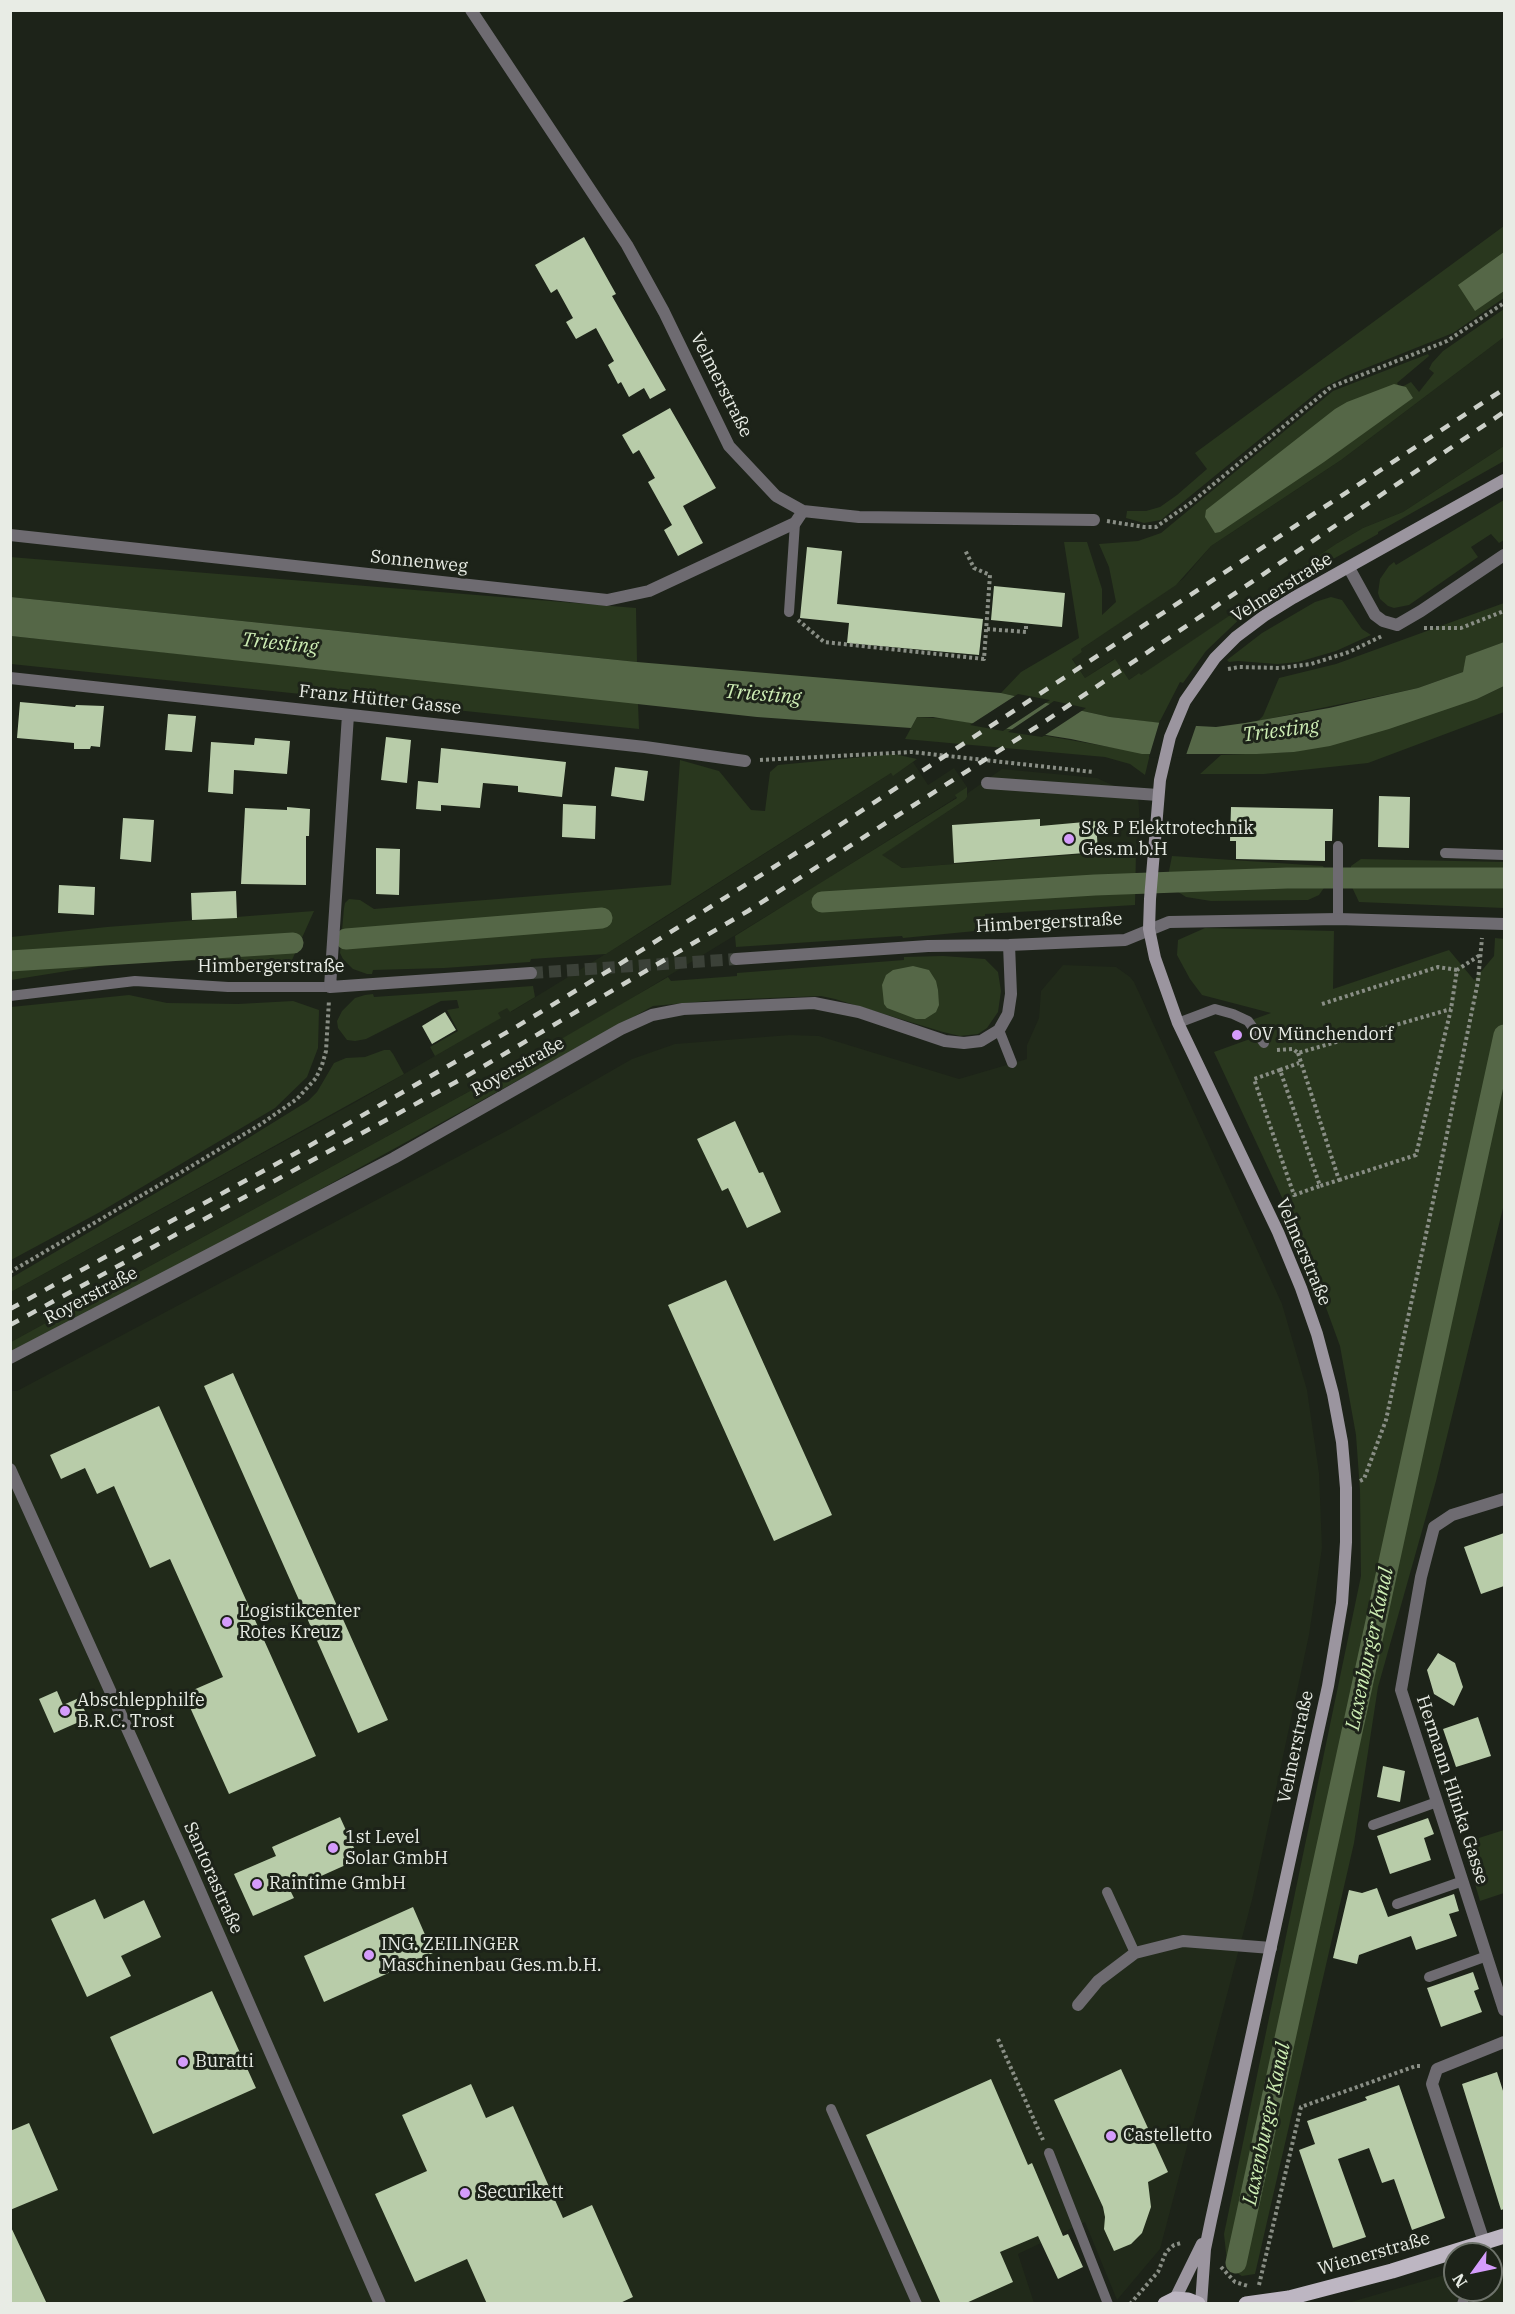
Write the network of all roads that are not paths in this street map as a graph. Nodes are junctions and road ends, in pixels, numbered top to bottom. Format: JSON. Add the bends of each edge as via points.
{"nodes":[{"id":1,"x":471,"y":10,"type":"edge"},
{"id":2,"x":1504,"y":480,"type":"edge"},
{"id":3,"x":803,"y":511,"type":"junction"},
{"id":4,"x":1094,"y":520,"type":"road end"},
{"id":5,"x":795,"y":523,"type":"junction"},
{"id":6,"x":10,"y":535,"type":"edge"},
{"id":7,"x":1504,"y":555,"type":"edge"},
{"id":8,"x":1349,"y":568,"type":"junction"},
{"id":9,"x":789,"y":612,"type":"road end"},
{"id":10,"x":10,"y":678,"type":"edge"},
{"id":11,"x":348,"y":715,"type":"junction"},
{"id":12,"x":745,"y":761,"type":"road end"},
{"id":13,"x":987,"y":783,"type":"dead end"},
{"id":14,"x":1158,"y":795,"type":"junction"},
{"id":15,"x":1338,"y":846,"type":"dead end"},
{"id":16,"x":1445,"y":853,"type":"dead end"},
{"id":17,"x":1499,"y":855,"type":"edge"},
{"id":18,"x":1338,"y":919,"type":"junction"},
{"id":19,"x":1504,"y":924,"type":"edge"},
{"id":20,"x":1149,"y":929,"type":"junction"},
{"id":21,"x":1009,"y":945,"type":"junction"},
{"id":22,"x":736,"y":959,"type":"tunnel mouth"},
{"id":23,"x":531,"y":973,"type":"tunnel mouth"},
{"id":24,"x":330,"y":987,"type":"junction"},
{"id":25,"x":10,"y":996,"type":"edge"},
{"id":26,"x":1178,"y":1023,"type":"junction"},
{"id":27,"x":999,"y":1030,"type":"junction"},
{"id":28,"x":1264,"y":1043,"type":"road end"},
{"id":29,"x":1012,"y":1064,"type":"dead end"},
{"id":30,"x":10,"y":1358,"type":"edge"},
{"id":31,"x":10,"y":1469,"type":"edge"},
{"id":32,"x":1504,"y":1499,"type":"edge"},
{"id":33,"x":1437,"y":1802,"type":"junction"},
{"id":34,"x":1373,"y":1825,"type":"dead end"},
{"id":35,"x":1463,"y":1881,"type":"junction"},
{"id":36,"x":1107,"y":1892,"type":"dead end"},
{"id":37,"x":1397,"y":1904,"type":"dead end"},
{"id":38,"x":1271,"y":1948,"type":"junction"},
{"id":39,"x":1135,"y":1953,"type":"junction"},
{"id":40,"x":1487,"y":1956,"type":"junction"},
{"id":41,"x":1429,"y":1977,"type":"dead end"},
{"id":42,"x":1078,"y":2005,"type":"dead end"},
{"id":43,"x":1504,"y":2010,"type":"edge"},
{"id":44,"x":1504,"y":2042,"type":"edge"},
{"id":45,"x":831,"y":2109,"type":"dead end"},
{"id":46,"x":1049,"y":2153,"type":"road end"},
{"id":47,"x":1210,"y":2220,"type":"junction"},
{"id":48,"x":1479,"y":2242,"type":"edge"},
{"id":49,"x":1443,"y":2258,"type":"edge"},
{"id":50,"x":1170,"y":2301,"type":"edge"},
{"id":51,"x":1283,"y":2301,"type":"edge"},
{"id":52,"x":380,"y":2304,"type":"edge"},
{"id":53,"x":917,"y":2304,"type":"edge"},
{"id":54,"x":1108,"y":2304,"type":"edge"},
{"id":55,"x":1199,"y":2304,"type":"edge"},
{"id":56,"x":1246,"y":2304,"type":"edge"}],
"edges":[{"from":1,"to":3,"type":"street","name":"Velmerstraße","via":[[627,245],[729,446],[776,496]]},
{"from":2,"to":8,"type":"street","name":"Velmerstraße"},
{"from":3,"to":4,"type":"street","name":"Velmerstraße","via":[[860,517]]},
{"from":3,"to":5,"type":"street"},
{"from":5,"to":6,"type":"street","name":"Sonnenweg","via":[[649,591],[607,600]]},
{"from":5,"to":9,"type":"lane"},
{"from":7,"to":8,"type":"street","via":[[1397,625],[1375,615]]},
{"from":8,"to":14,"type":"street","name":"Velmerstraße","via":[[1250,626],[1215,658],[1185,701],[1168,744]]},
{"from":10,"to":11,"type":"street","name":"Franz Hütter Gasse"},
{"from":11,"to":12,"type":"street","name":"Franz Hütter Gasse"},
{"from":11,"to":24,"type":"street"},
{"from":13,"to":14,"type":"street"},
{"from":14,"to":20,"type":"street","name":"Velmerstraße"},
{"from":15,"to":18,"type":"lane"},
{"from":16,"to":17,"type":"lane"},
{"from":18,"to":19,"type":"street","name":"Himbergerstraße"},
{"from":18,"to":20,"type":"street","name":"Himbergerstraße","via":[[1169,922]]},
{"from":20,"to":21,"type":"street","name":"Himbergerstraße","via":[[1125,939]]},
{"from":20,"to":26,"type":"street","name":"Velmerstraße"},
{"from":21,"to":22,"type":"street","name":"Himbergerstraße","via":[[928,946]]},
{"from":21,"to":27,"type":"street","via":[[1011,994],[1008,1014]]},
{"from":23,"to":24,"type":"street","name":"Himbergerstraße"},
{"from":24,"to":25,"type":"lane","name":"Himbergerstraße","via":[[228,987],[135,981]]},
{"from":26,"to":28,"type":"lane","via":[[1215,1009],[1248,1021]]},
{"from":26,"to":38,"type":"street","name":"Velmerstraße","via":[[1301,1288],[1333,1394],[1342,1442],[1346,1488],[1342,1603]]},
{"from":27,"to":29,"type":"lane"},
{"from":27,"to":30,"type":"street","name":"Royerstraße","via":[[981,1041],[945,1041],[859,1012],[814,1003],[683,1009],[652,1015],[394,1158]]},
{"from":31,"to":52,"type":"street","name":"Santorastraße"},
{"from":32,"to":33,"type":"street","name":"Hermann Hlinka Gasse","via":[[1452,1515],[1434,1527],[1421,1577],[1401,1690]]},
{"from":33,"to":34,"type":"lane"},
{"from":33,"to":35,"type":"street","name":"Hermann Hlinka Gasse"},
{"from":35,"to":37,"type":"lane"},
{"from":35,"to":40,"type":"street","name":"Hermann Hlinka Gasse"},
{"from":36,"to":39,"type":"lane"},
{"from":38,"to":39,"type":"street","via":[[1183,1941]]},
{"from":38,"to":47,"type":"street","name":"Velmerstraße"},
{"from":39,"to":42,"type":"street","via":[[1098,1982]]},
{"from":40,"to":41,"type":"lane"},
{"from":40,"to":43,"type":"street","name":"Hermann Hlinka Gasse"},
{"from":44,"to":48,"type":"street","via":[[1437,2069],[1432,2084]]},
{"from":45,"to":53,"type":"lane"},
{"from":46,"to":54,"type":"lane"},
{"from":47,"to":50,"type":"street","name":"Velmerstraße","via":[[1200,2248]]},
{"from":47,"to":55,"type":"street","name":"Velmerstraße"},
{"from":49,"to":51,"type":"main road","name":"Wienerstraße"},
{"from":50,"to":55,"type":"main road"},
{"from":51,"to":56,"type":"main road","name":"Wienerstraße"}]}
